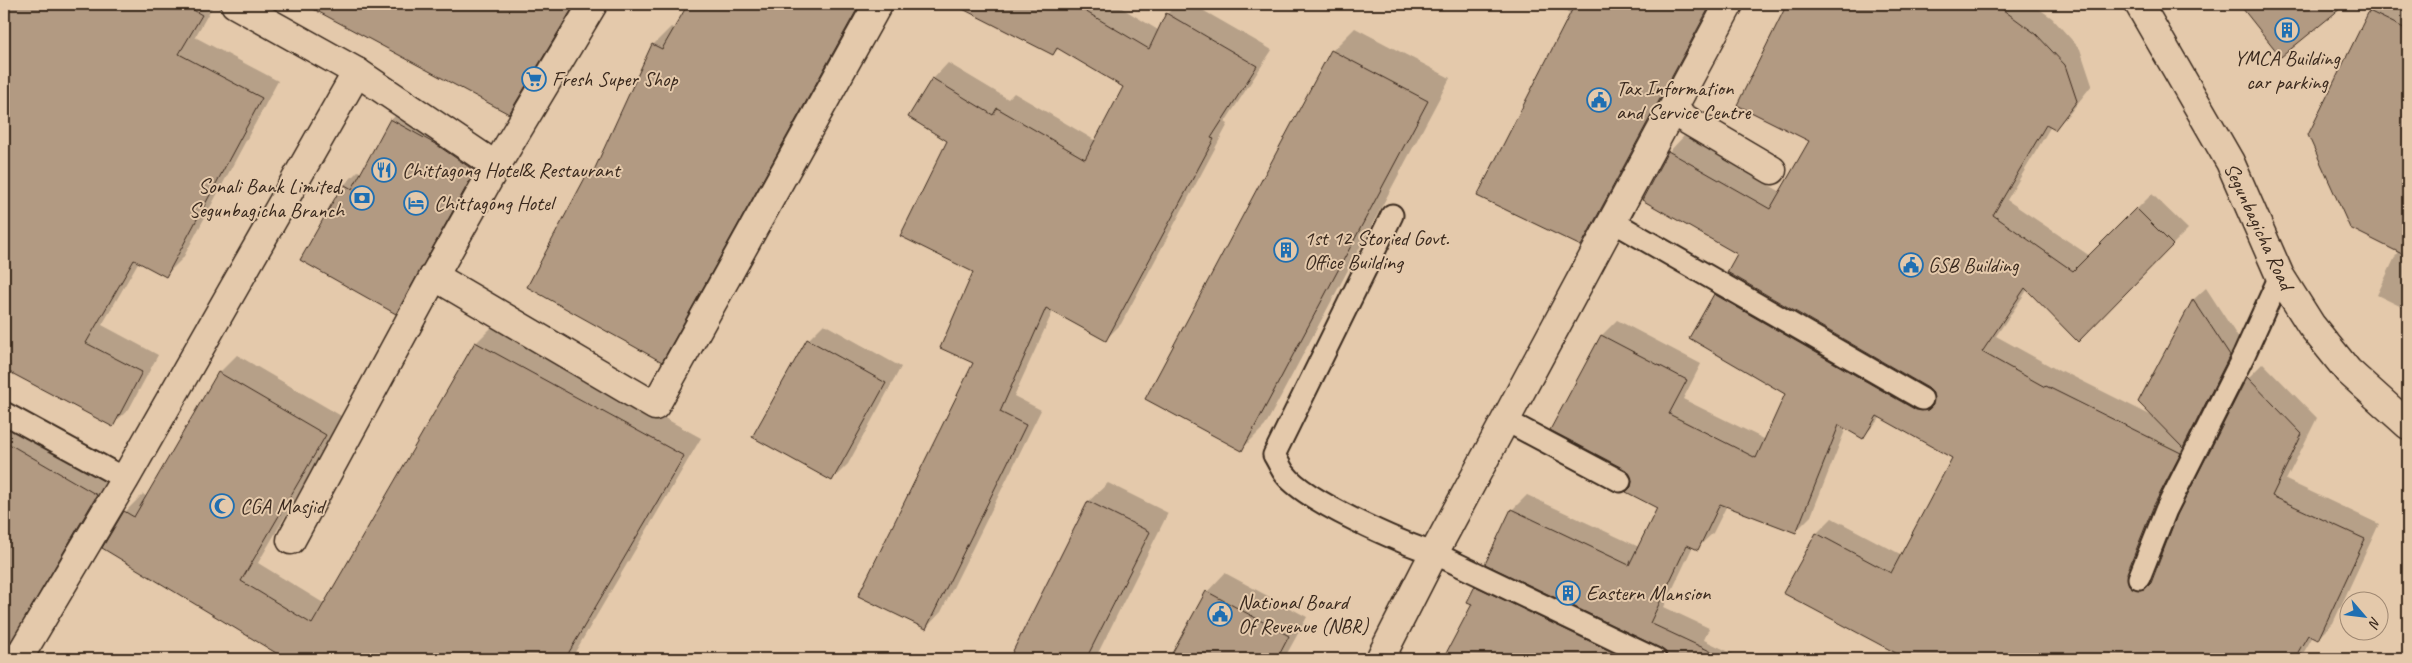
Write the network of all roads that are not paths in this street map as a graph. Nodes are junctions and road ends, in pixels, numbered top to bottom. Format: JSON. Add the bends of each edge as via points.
{"nodes":[{"id":1,"x":235,"y":4,"type":"edge"},
{"id":2,"x":593,"y":4,"type":"edge"},
{"id":3,"x":878,"y":4,"type":"edge"},
{"id":4,"x":1729,"y":4,"type":"edge"},
{"id":5,"x":2138,"y":4,"type":"edge"},
{"id":6,"x":357,"y":72,"type":"junction"},
{"id":7,"x":1672,"y":111,"type":"junction"},
{"id":8,"x":496,"y":166,"type":"junction"},
{"id":9,"x":1772,"y":170,"type":"dead end"},
{"id":10,"x":1392,"y":214,"type":"dead end"},
{"id":11,"x":1612,"y":221,"type":"junction"},
{"id":12,"x":434,"y":276,"type":"junction"},
{"id":13,"x":2280,"y":276,"type":"junction"},
{"id":14,"x":1922,"y":399,"type":"dead end"},
{"id":15,"x":4,"y":413,"type":"edge"},
{"id":16,"x":1505,"y":420,"type":"junction"},
{"id":17,"x":2408,"y":426,"type":"edge"},
{"id":18,"x":125,"y":479,"type":"junction"},
{"id":19,"x":1620,"y":481,"type":"dead end"},
{"id":20,"x":291,"y":540,"type":"dead end"},
{"id":21,"x":1434,"y":553,"type":"junction"},
{"id":22,"x":2139,"y":578,"type":"dead end"},
{"id":23,"x":18,"y":659,"type":"edge"},
{"id":24,"x":1380,"y":659,"type":"edge"},
{"id":25,"x":1655,"y":659,"type":"edge"}],
"edges":[{"from":1,"to":6,"type":"street"},
{"from":2,"to":8,"type":"street"},
{"from":3,"to":12,"type":"street","via":[[655,406]]},
{"from":4,"to":7,"type":"street"},
{"from":5,"to":13,"type":"street","name":"Segunbagicha Road","via":[[2230,162]]},
{"from":6,"to":8,"type":"street"},
{"from":6,"to":18,"type":"street"},
{"from":7,"to":9,"type":"street"},
{"from":7,"to":11,"type":"street"},
{"from":8,"to":12,"type":"street"},
{"from":10,"to":21,"type":"lane","via":[[1274,454],[1286,476],[1315,498],[1405,544]]},
{"from":11,"to":14,"type":"lane"},
{"from":11,"to":16,"type":"street"},
{"from":12,"to":20,"type":"street"},
{"from":13,"to":17,"type":"street","name":"Segunbagicha Road","via":[[2310,325],[2348,371]]},
{"from":13,"to":22,"type":"lane","via":[[2166,510]]},
{"from":15,"to":18,"type":"lane"},
{"from":16,"to":19,"type":"lane"},
{"from":16,"to":21,"type":"street"},
{"from":18,"to":23,"type":"street"},
{"from":21,"to":24,"type":"street"},
{"from":21,"to":25,"type":"lane"}]}
